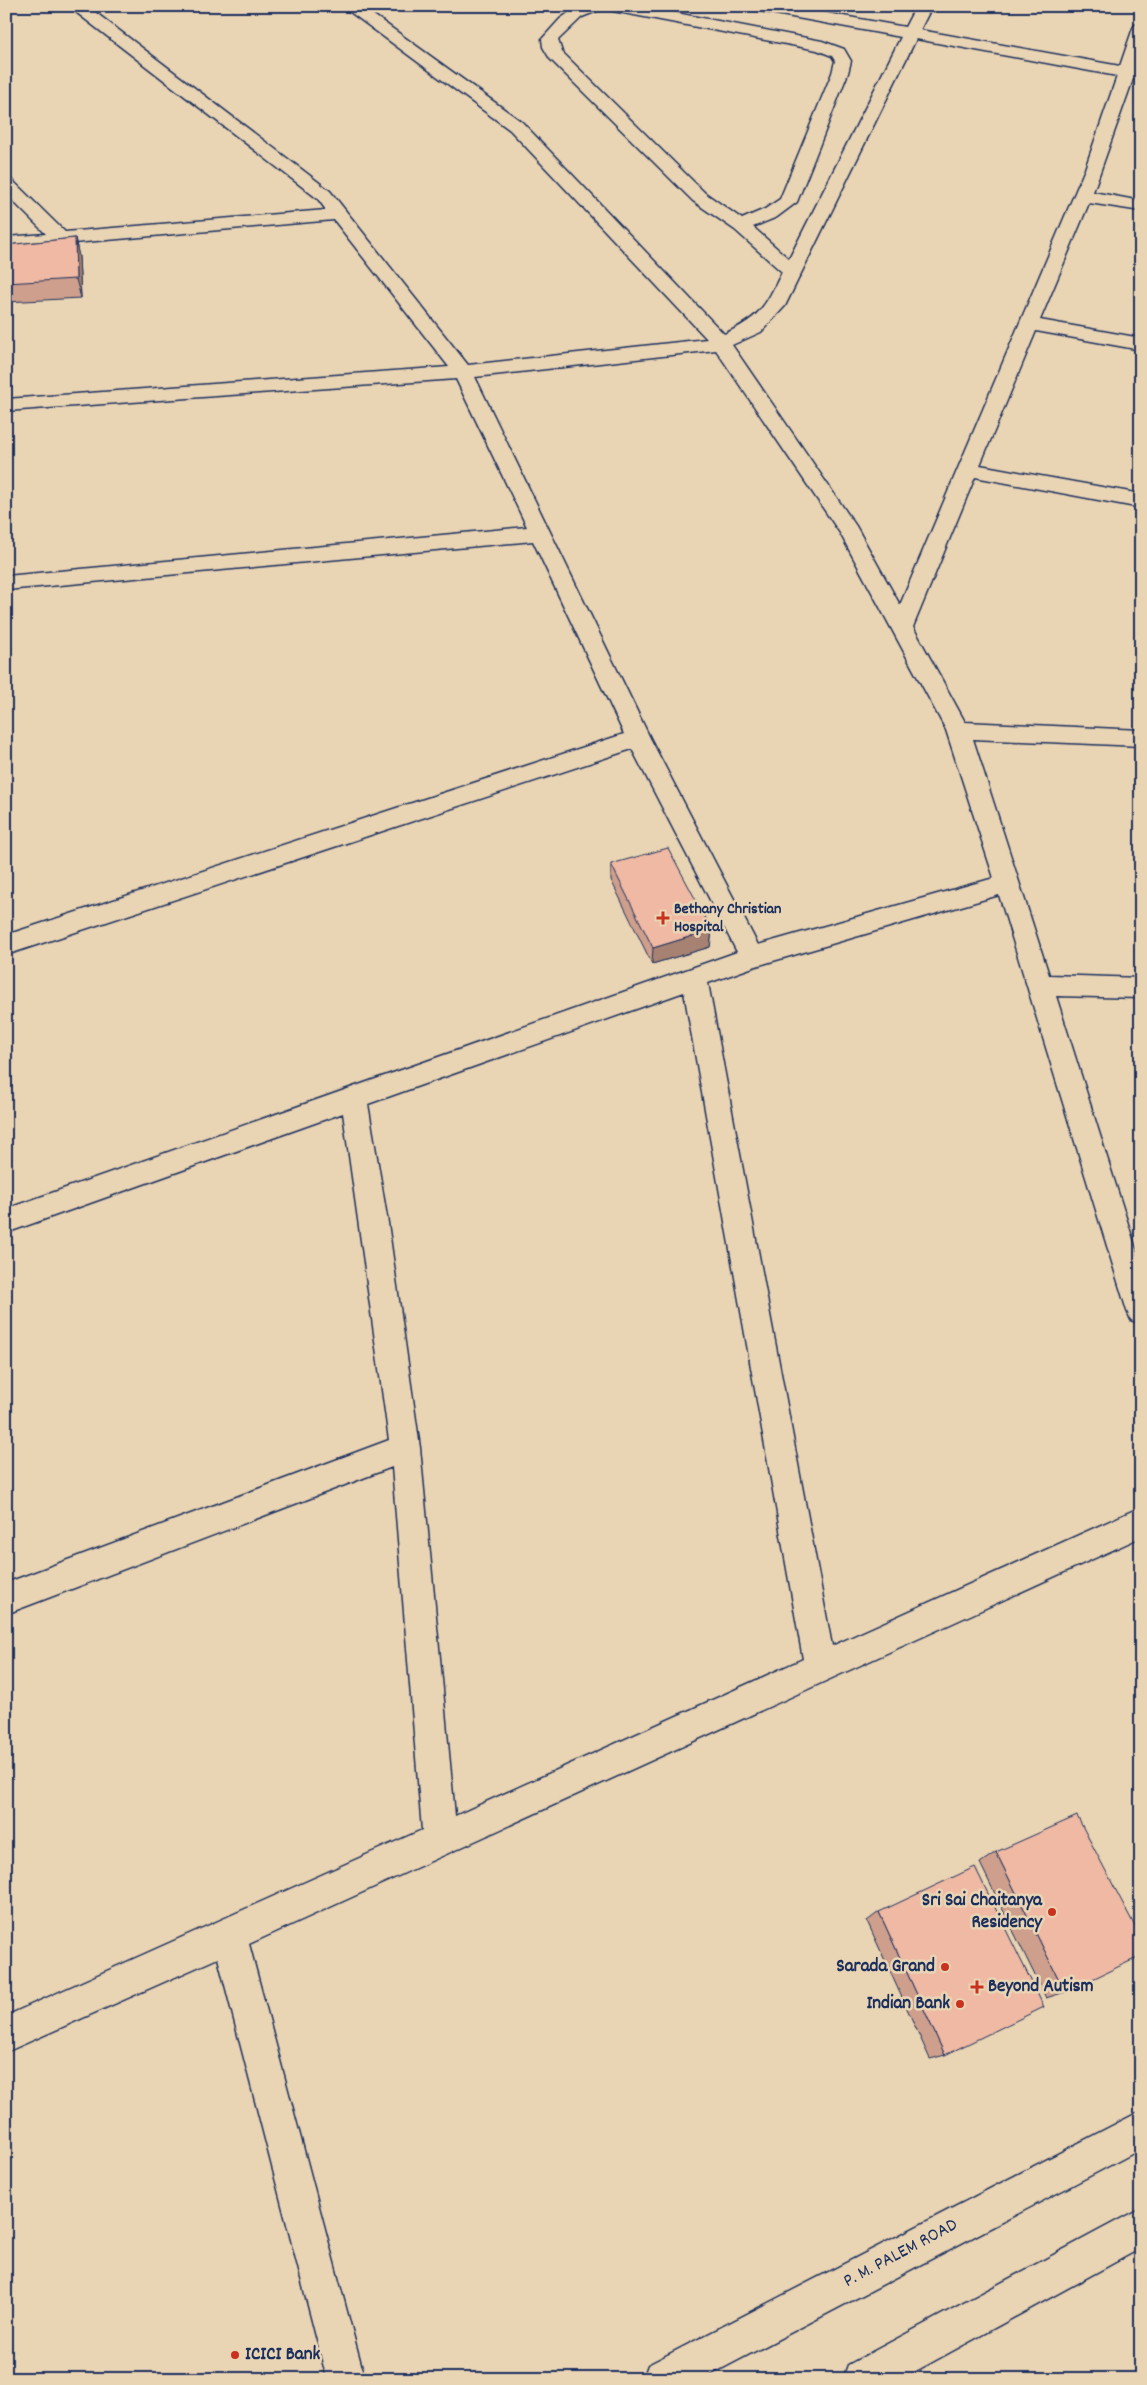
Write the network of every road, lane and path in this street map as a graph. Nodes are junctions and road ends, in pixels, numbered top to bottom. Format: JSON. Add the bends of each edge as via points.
{"nodes":[{"id":1,"x":76,"y":6,"type":"edge"},
{"id":2,"x":350,"y":6,"type":"edge"},
{"id":3,"x":596,"y":6,"type":"edge"},
{"id":4,"x":613,"y":6,"type":"edge"},
{"id":5,"x":758,"y":6,"type":"edge"},
{"id":6,"x":924,"y":6,"type":"edge"},
{"id":7,"x":1141,"y":28,"type":"edge"},
{"id":8,"x":908,"y":34,"type":"junction"},
{"id":9,"x":1133,"y":73,"type":"edge"},
{"id":10,"x":6,"y":184,"type":"edge"},
{"id":11,"x":1082,"y":196,"type":"junction"},
{"id":12,"x":1141,"y":206,"type":"edge"},
{"id":13,"x":338,"y":214,"type":"junction"},
{"id":14,"x":741,"y":226,"type":"junction"},
{"id":15,"x":60,"y":238,"type":"junction"},
{"id":16,"x":6,"y":243,"type":"edge"},
{"id":17,"x":792,"y":271,"type":"junction"},
{"id":18,"x":1029,"y":324,"type":"junction"},
{"id":19,"x":721,"y":343,"type":"junction"},
{"id":20,"x":1141,"y":344,"type":"edge"},
{"id":21,"x":463,"y":372,"type":"junction"},
{"id":22,"x":6,"y":405,"type":"edge"},
{"id":23,"x":968,"y":469,"type":"junction"},
{"id":24,"x":1141,"y":502,"type":"edge"},
{"id":25,"x":540,"y":532,"type":"junction"},
{"id":26,"x":6,"y":583,"type":"edge"},
{"id":27,"x":902,"y":627,"type":"junction"},
{"id":28,"x":958,"y":730,"type":"junction"},
{"id":29,"x":638,"y":738,"type":"junction"},
{"id":30,"x":1141,"y":738,"type":"edge"},
{"id":31,"x":1008,"y":883,"type":"junction"},
{"id":32,"x":6,"y":945,"type":"edge"},
{"id":33,"x":752,"y":957,"type":"junction"},
{"id":34,"x":694,"y":977,"type":"junction"},
{"id":35,"x":1040,"y":985,"type":"junction"},
{"id":36,"x":1141,"y":988,"type":"edge"},
{"id":37,"x":354,"y":1098,"type":"junction"},
{"id":38,"x":6,"y":1221,"type":"edge"},
{"id":39,"x":1130,"y":1242,"type":"edge"},
{"id":40,"x":1141,"y":1311,"type":"edge"},
{"id":41,"x":405,"y":1448,"type":"junction"},
{"id":42,"x":1141,"y":1522,"type":"edge"},
{"id":43,"x":6,"y":1598,"type":"edge"},
{"id":44,"x":820,"y":1667,"type":"junction"},
{"id":45,"x":440,"y":1839,"type":"junction"},
{"id":46,"x":229,"y":1935,"type":"junction"},
{"id":47,"x":6,"y":2034,"type":"edge"},
{"id":48,"x":1141,"y":2129,"type":"edge"},
{"id":49,"x":1141,"y":2227,"type":"edge"},
{"id":50,"x":346,"y":2379,"type":"edge"},
{"id":51,"x":662,"y":2379,"type":"edge"},
{"id":52,"x":862,"y":2379,"type":"edge"}],
"edges":[{"from":1,"to":13,"type":"street","via":[[324,195]]},
{"from":2,"to":19,"type":"street","via":[[516,126]]},
{"from":3,"to":14,"type":"street","via":[[577,13],[550,39],[551,48],[699,197]]},
{"from":4,"to":14,"type":"street","via":[[822,46],[838,53],[843,61],[788,202]]},
{"from":5,"to":8,"type":"street"},
{"from":6,"to":8,"type":"street"},
{"from":7,"to":9,"type":"street"},
{"from":8,"to":9,"type":"street"},
{"from":8,"to":17,"type":"street"},
{"from":9,"to":11,"type":"street"},
{"from":10,"to":15,"type":"street"},
{"from":11,"to":12,"type":"street"},
{"from":11,"to":18,"type":"street"},
{"from":13,"to":15,"type":"street"},
{"from":13,"to":21,"type":"street"},
{"from":14,"to":17,"type":"street"},
{"from":15,"to":16,"type":"street"},
{"from":17,"to":19,"type":"street","via":[[775,306],[754,328]]},
{"from":18,"to":20,"type":"street"},
{"from":18,"to":23,"type":"street"},
{"from":19,"to":21,"type":"street"},
{"from":19,"to":27,"type":"street","via":[[849,531]]},
{"from":21,"to":22,"type":"street"},
{"from":21,"to":25,"type":"street"},
{"from":23,"to":24,"type":"street"},
{"from":23,"to":27,"type":"street"},
{"from":25,"to":26,"type":"street"},
{"from":25,"to":29,"type":"street"},
{"from":27,"to":28,"type":"street"},
{"from":28,"to":30,"type":"street"},
{"from":28,"to":31,"type":"street"},
{"from":29,"to":32,"type":"street"},
{"from":29,"to":33,"type":"street"},
{"from":31,"to":33,"type":"street"},
{"from":31,"to":35,"type":"street"},
{"from":33,"to":34,"type":"street"},
{"from":34,"to":37,"type":"street"},
{"from":34,"to":44,"type":"street"},
{"from":35,"to":36,"type":"street"},
{"from":35,"to":39,"type":"street"},
{"from":37,"to":38,"type":"street"},
{"from":37,"to":41,"type":"street"},
{"from":39,"to":40,"type":"street"},
{"from":41,"to":43,"type":"street"},
{"from":41,"to":45,"type":"street"},
{"from":42,"to":44,"type":"street"},
{"from":44,"to":45,"type":"street"},
{"from":45,"to":46,"type":"street"},
{"from":46,"to":47,"type":"street"},
{"from":46,"to":50,"type":"street"},
{"from":48,"to":51,"type":"street","name":"P. M. PALEM ROAD"},
{"from":49,"to":52,"type":"street"}]}
